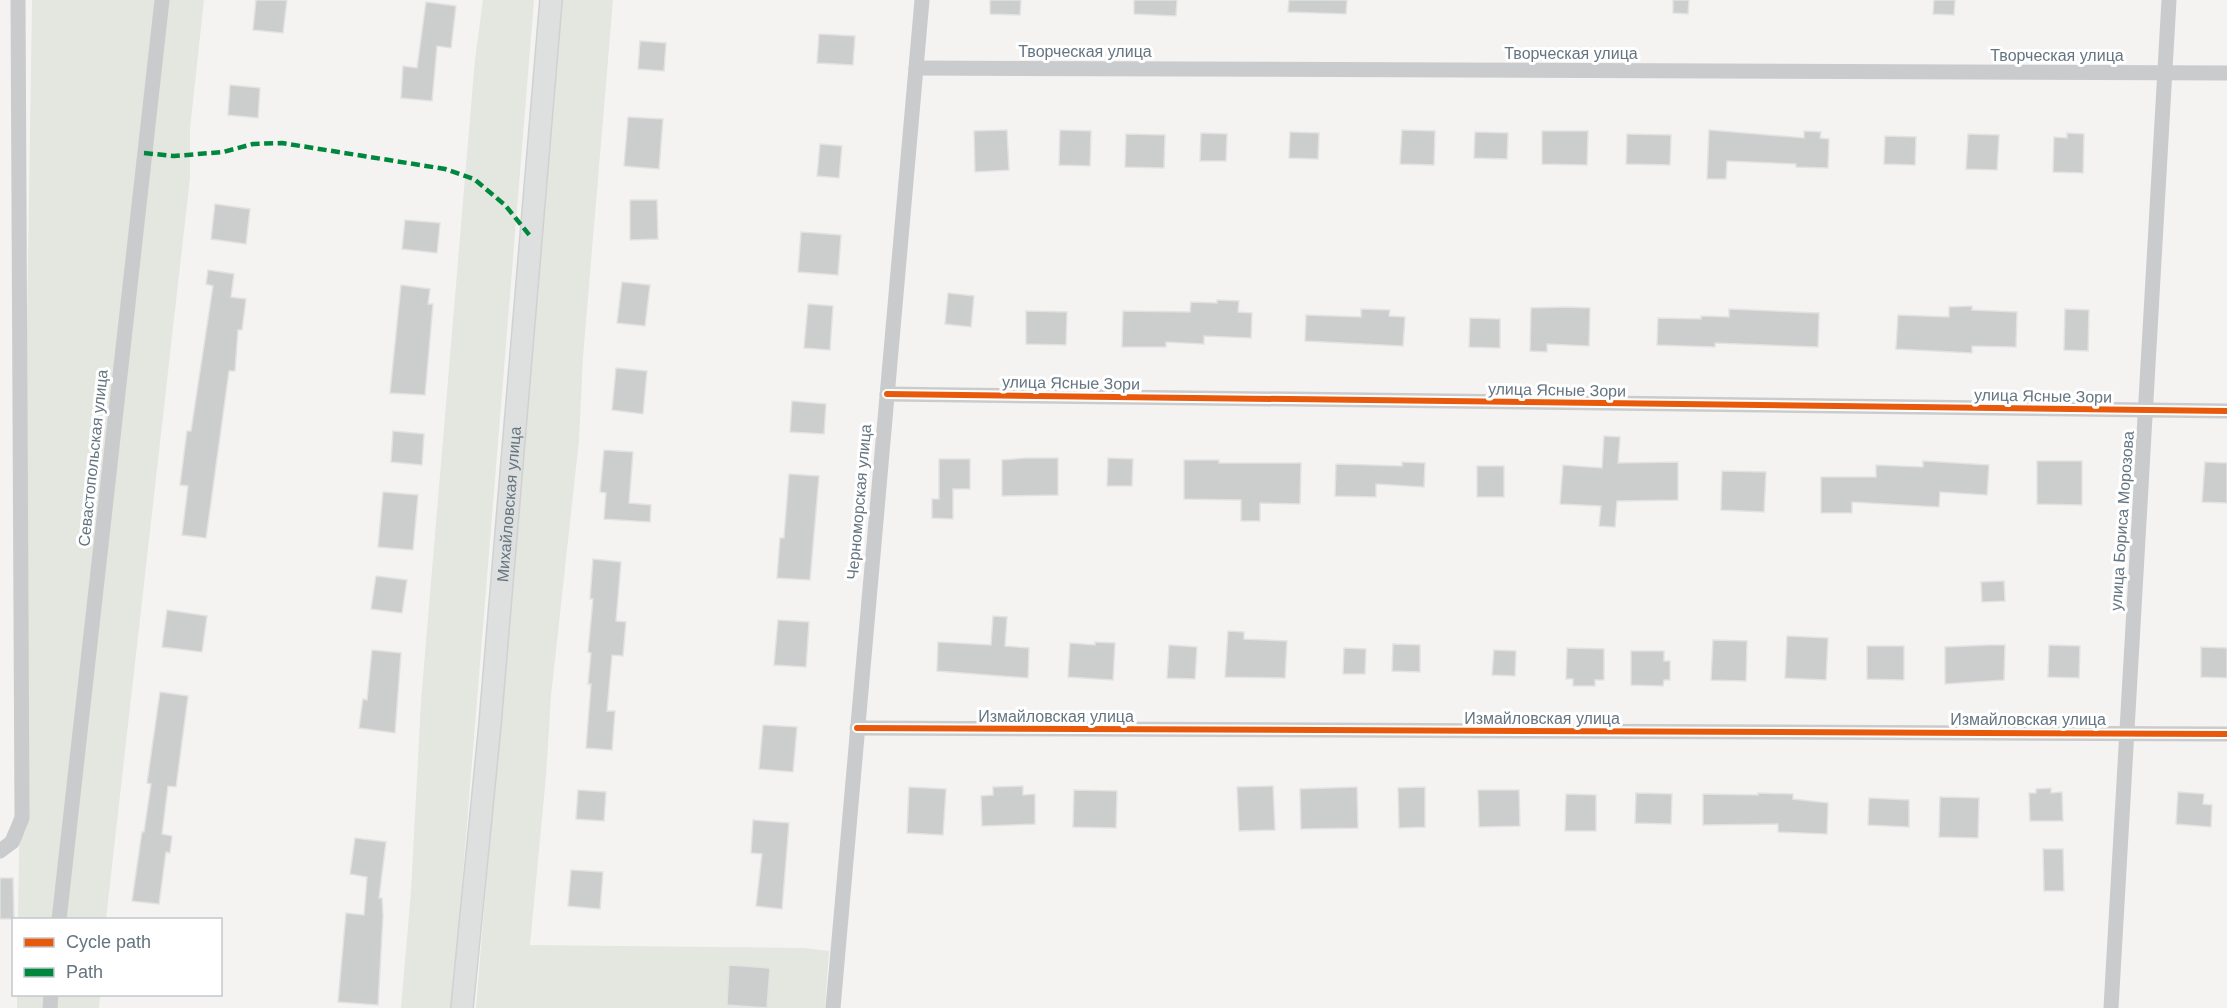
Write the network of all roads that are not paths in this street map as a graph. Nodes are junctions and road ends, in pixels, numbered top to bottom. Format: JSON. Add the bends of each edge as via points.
{"nodes":[{"id":1,"x":18,"y":0,"type":"edge"},
{"id":2,"x":162,"y":0,"type":"edge"},
{"id":3,"x":551,"y":0,"type":"edge"},
{"id":4,"x":922,"y":0,"type":"edge"},
{"id":5,"x":2169,"y":0,"type":"edge"},
{"id":6,"x":916,"y":68,"type":"junction"},
{"id":7,"x":2163,"y":73,"type":"junction"},
{"id":8,"x":2227,"y":73,"type":"edge"},
{"id":9,"x":887,"y":394,"type":"junction"},
{"id":10,"x":2147,"y":411,"type":"junction"},
{"id":11,"x":2227,"y":411,"type":"edge"},
{"id":12,"x":857,"y":728,"type":"junction"},
{"id":13,"x":2125,"y":733,"type":"junction"},
{"id":14,"x":2227,"y":734,"type":"edge"},
{"id":15,"x":6,"y":847,"type":"edge"},
{"id":16,"x":58,"y":918,"type":"edge"},
{"id":17,"x":462,"y":1008,"type":"edge"},
{"id":18,"x":833,"y":1008,"type":"edge"},
{"id":19,"x":2111,"y":1008,"type":"edge"}],
"edges":[{"from":1,"to":15,"type":"street","via":[[22,818]]},
{"from":2,"to":16,"type":"street","name":"Севастопольская улица"},
{"from":3,"to":17,"type":"street","name":"Михайловская улица"},
{"from":4,"to":6,"type":"street","name":"Черноморская улица"},
{"from":5,"to":7,"type":"street","name":"улица Бориса Морозова"},
{"from":6,"to":7,"type":"street","name":"Творческая улица"},
{"from":6,"to":9,"type":"street","name":"Черноморская улица"},
{"from":7,"to":8,"type":"street","name":"Творческая улица"},
{"from":7,"to":10,"type":"street","name":"улица Бориса Морозова"},
{"from":9,"to":10,"type":"street","name":"улица Ясные Зори"},
{"from":9,"to":12,"type":"street","name":"Черноморская улица"},
{"from":10,"to":11,"type":"street","name":"улица Ясные Зори"},
{"from":10,"to":13,"type":"street","name":"улица Бориса Морозова"},
{"from":12,"to":13,"type":"street","name":"Измайловская улица"},
{"from":12,"to":18,"type":"street","name":"Черноморская улица"},
{"from":13,"to":14,"type":"street","name":"Измайловская улица"},
{"from":13,"to":19,"type":"street","name":"улица Бориса Морозова"}]}
